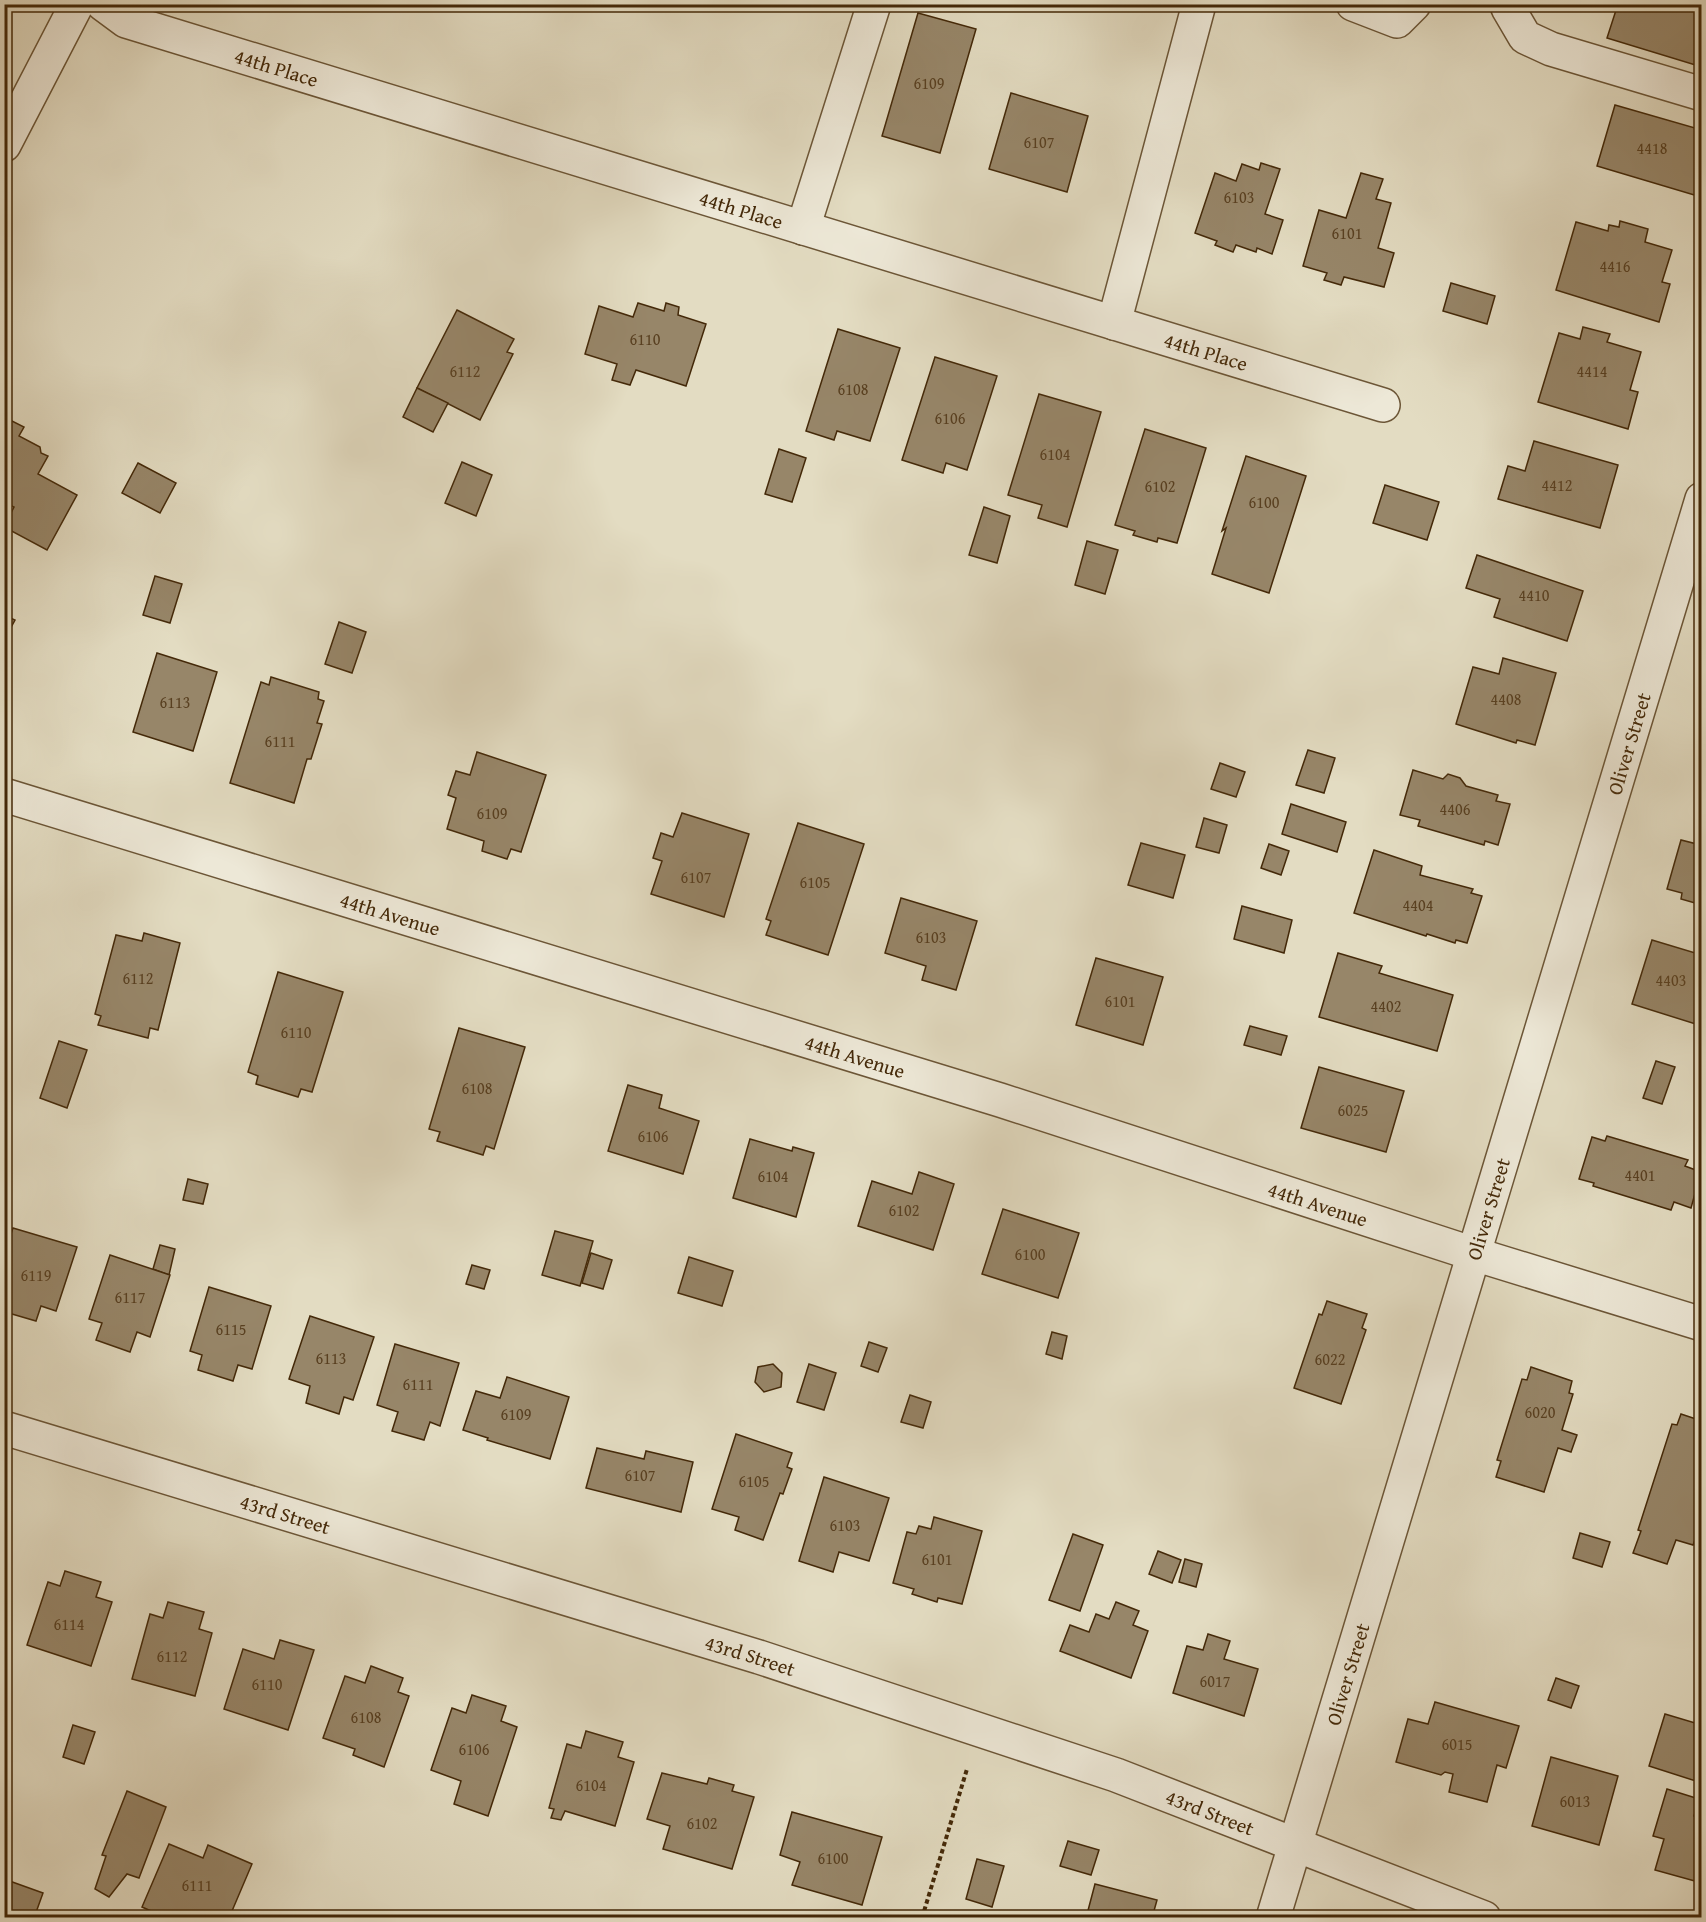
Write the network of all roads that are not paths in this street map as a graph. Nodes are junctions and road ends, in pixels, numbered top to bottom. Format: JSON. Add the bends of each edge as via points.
{"nodes":[{"id":1,"x":77,"y":4,"type":"edge"},
{"id":2,"x":103,"y":4,"type":"edge"},
{"id":3,"x":874,"y":4,"type":"edge"},
{"id":4,"x":1199,"y":4,"type":"edge"},
{"id":5,"x":1353,"y":4,"type":"edge"},
{"id":6,"x":1414,"y":4,"type":"edge"},
{"id":7,"x":1509,"y":4,"type":"edge"},
{"id":8,"x":1701,"y":94,"type":"edge"},
{"id":9,"x":4,"y":145,"type":"edge"},
{"id":10,"x":803,"y":228,"type":"junction"},
{"id":11,"x":1114,"y":323,"type":"junction"},
{"id":12,"x":1383,"y":405,"type":"dead end"},
{"id":13,"x":1701,"y":499,"type":"edge"},
{"id":14,"x":4,"y":795,"type":"edge"},
{"id":15,"x":1474,"y":1254,"type":"junction"},
{"id":16,"x":1701,"y":1324,"type":"edge"},
{"id":17,"x":4,"y":1428,"type":"edge"},
{"id":18,"x":1295,"y":1844,"type":"junction"},
{"id":19,"x":1273,"y":1917,"type":"edge"},
{"id":20,"x":1484,"y":1917,"type":"edge"}],
"edges":[{"from":1,"to":9,"type":"street"},
{"from":2,"to":10,"type":"street","name":"44th Place","via":[[126,21]]},
{"from":3,"to":10,"type":"street"},
{"from":4,"to":11,"type":"street"},
{"from":5,"to":6,"type":"street","via":[[1397,21]]},
{"from":7,"to":8,"type":"street","via":[[1525,37],[1551,49]]},
{"from":10,"to":11,"type":"street","name":"44th Place"},
{"from":11,"to":12,"type":"street","name":"44th Place"},
{"from":13,"to":15,"type":"street","name":"Oliver Street"},
{"from":14,"to":15,"type":"street","name":"44th Avenue","via":[[999,1100]]},
{"from":15,"to":16,"type":"street","name":"44th Avenue"},
{"from":15,"to":18,"type":"street","name":"Oliver Street"},
{"from":17,"to":18,"type":"street","name":"43rd Street","via":[[759,1657],[1116,1775]]},
{"from":18,"to":19,"type":"street","name":"Oliver Street"},
{"from":18,"to":20,"type":"street","name":"43rd Street"}]}
